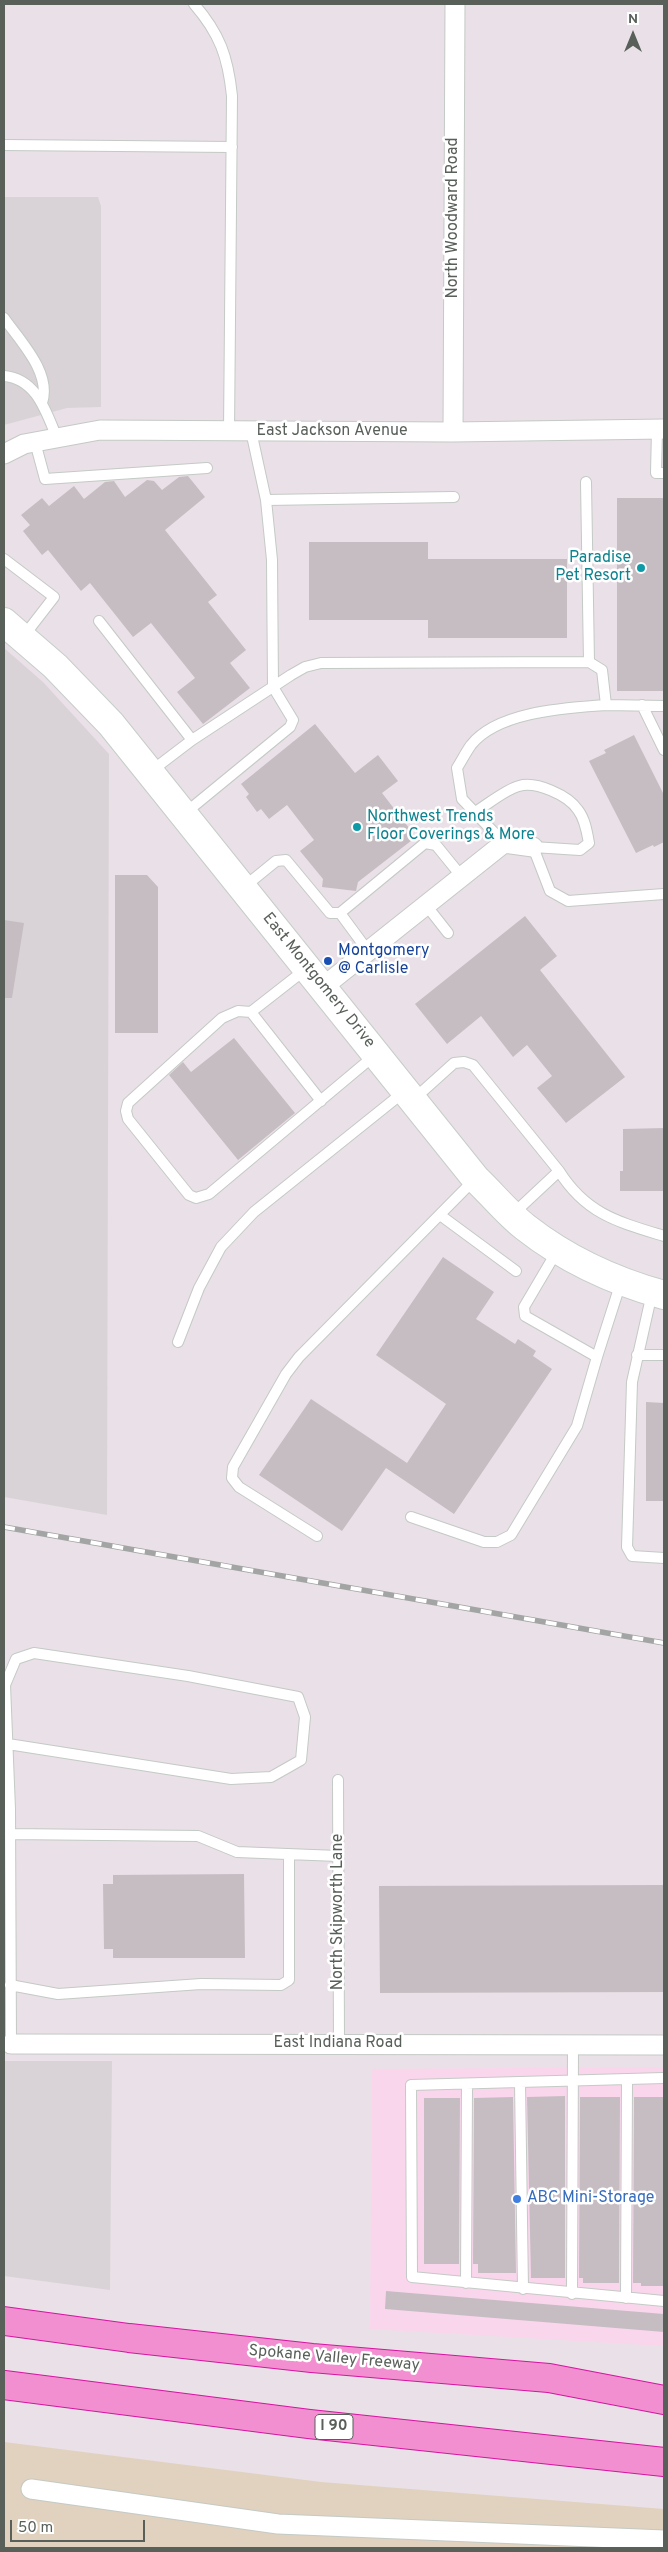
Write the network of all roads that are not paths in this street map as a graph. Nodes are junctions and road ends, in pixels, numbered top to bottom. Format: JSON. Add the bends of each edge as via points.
{"nodes":[{"id":1,"x":194,"y":4,"type":"edge"},
{"id":2,"x":455,"y":4,"type":"edge"},
{"id":3,"x":4,"y":145,"type":"edge"},
{"id":4,"x":232,"y":147,"type":"junction"},
{"id":5,"x":4,"y":318,"type":"edge"},
{"id":6,"x":4,"y":376,"type":"edge"},
{"id":7,"x":42,"y":404,"type":"junction"},
{"id":8,"x":661,"y":429,"type":"edge"},
{"id":9,"x":229,"y":431,"type":"junction"},
{"id":10,"x":251,"y":431,"type":"junction"},
{"id":11,"x":453,"y":432,"type":"junction"},
{"id":12,"x":57,"y":438,"type":"junction"},
{"id":13,"x":35,"y":442,"type":"junction"},
{"id":14,"x":4,"y":454,"type":"edge"},
{"id":15,"x":206,"y":468,"type":"dead end"},
{"id":16,"x":664,"y":473,"type":"edge"},
{"id":17,"x":586,"y":482,"type":"dead end"},
{"id":18,"x":454,"y":497,"type":"dead end"},
{"id":19,"x":266,"y":500,"type":"junction"},
{"id":20,"x":4,"y":559,"type":"edge"},
{"id":21,"x":99,"y":621,"type":"dead end"},
{"id":22,"x":13,"y":630,"type":"edge"},
{"id":23,"x":588,"y":662,"type":"junction"},
{"id":24,"x":273,"y":687,"type":"junction"},
{"id":25,"x":606,"y":705,"type":"junction"},
{"id":26,"x":642,"y":706,"type":"junction"},
{"id":27,"x":664,"y":706,"type":"edge"},
{"id":28,"x":192,"y":740,"type":"junction"},
{"id":29,"x":664,"y":750,"type":"edge"},
{"id":30,"x":150,"y":772,"type":"junction"},
{"id":31,"x":475,"y":812,"type":"junction"},
{"id":32,"x":184,"y":814,"type":"junction"},
{"id":33,"x":504,"y":843,"type":"junction"},
{"id":34,"x":533,"y":847,"type":"junction"},
{"id":35,"x":462,"y":877,"type":"junction"},
{"id":36,"x":243,"y":888,"type":"junction"},
{"id":37,"x":664,"y":894,"type":"edge"},
{"id":38,"x":426,"y":905,"type":"junction"},
{"id":39,"x":340,"y":912,"type":"junction"},
{"id":40,"x":448,"y":933,"type":"dead end"},
{"id":41,"x":368,"y":951,"type":"junction"},
{"id":42,"x":315,"y":978,"type":"junction"},
{"id":43,"x":251,"y":1012,"type":"junction"},
{"id":44,"x":376,"y":1054,"type":"junction"},
{"id":45,"x":409,"y":1096,"type":"junction"},
{"id":46,"x":321,"y":1100,"type":"junction"},
{"id":47,"x":559,"y":1171,"type":"junction"},
{"id":48,"x":476,"y":1179,"type":"junction"},
{"id":49,"x":512,"y":1214,"type":"junction"},
{"id":50,"x":440,"y":1215,"type":"junction"},
{"id":51,"x":664,"y":1236,"type":"edge"},
{"id":52,"x":557,"y":1250,"type":"junction"},
{"id":53,"x":516,"y":1271,"type":"dead end"},
{"id":54,"x":621,"y":1282,"type":"junction"},
{"id":55,"x":658,"y":1294,"type":"edge"},
{"id":56,"x":178,"y":1342,"type":"dead end"},
{"id":57,"x":637,"y":1355,"type":"junction"},
{"id":58,"x":664,"y":1355,"type":"edge"},
{"id":59,"x":597,"y":1357,"type":"junction"},
{"id":60,"x":411,"y":1516,"type":"dead end"},
{"id":61,"x":317,"y":1536,"type":"dead end"},
{"id":62,"x":664,"y":1558,"type":"edge"},
{"id":63,"x":8,"y":1744,"type":"junction"},
{"id":64,"x":338,"y":1780,"type":"dead end"},
{"id":65,"x":10,"y":1834,"type":"junction"},
{"id":66,"x":289,"y":1855,"type":"junction"},
{"id":67,"x":338,"y":1856,"type":"junction"},
{"id":68,"x":10,"y":1985,"type":"junction"},
{"id":69,"x":11,"y":2044,"type":"joint"},
{"id":70,"x":339,"y":2044,"type":"junction"},
{"id":71,"x":572,"y":2045,"type":"junction"},
{"id":72,"x":664,"y":2045,"type":"edge"},
{"id":73,"x":664,"y":2078,"type":"edge"},
{"id":74,"x":627,"y":2080,"type":"junction"},
{"id":75,"x":574,"y":2082,"type":"junction"},
{"id":76,"x":520,"y":2083,"type":"junction"},
{"id":77,"x":467,"y":2085,"type":"junction"},
{"id":78,"x":466,"y":2283,"type":"junction"},
{"id":79,"x":523,"y":2289,"type":"junction"},
{"id":80,"x":572,"y":2294,"type":"junction"},
{"id":81,"x":626,"y":2298,"type":"junction"},
{"id":82,"x":664,"y":2301,"type":"edge"},
{"id":83,"x":4,"y":2321,"type":"edge"},
{"id":84,"x":4,"y":2385,"type":"edge"},
{"id":85,"x":664,"y":2400,"type":"edge"},
{"id":86,"x":664,"y":2462,"type":"edge"},
{"id":87,"x":32,"y":2489,"type":"dead end"},
{"id":88,"x":664,"y":2540,"type":"edge"}],
"edges":[{"from":1,"to":4,"type":"lane","via":[[220,40],[229,68]]},
{"from":2,"to":11,"type":"street","name":"North Woodward Road"},
{"from":3,"to":4,"type":"lane"},
{"from":4,"to":9,"type":"lane"},
{"from":5,"to":7,"type":"lane","via":[[37,366],[45,388]]},
{"from":6,"to":7,"type":"lane","via":[[15,378],[34,390]]},
{"from":7,"to":12,"type":"lane"},
{"from":8,"to":11,"type":"street","name":"East Jackson Avenue"},
{"from":8,"to":16,"type":"lane","via":[[656,473]]},
{"from":9,"to":10,"type":"street","name":"East Jackson Avenue"},
{"from":9,"to":12,"type":"street","name":"East Jackson Avenue","via":[[100,430]]},
{"from":10,"to":11,"type":"street","name":"East Jackson Avenue"},
{"from":10,"to":19,"type":"lane"},
{"from":12,"to":13,"type":"street","name":"East Jackson Avenue"},
{"from":13,"to":14,"type":"street","name":"East Jackson Avenue"},
{"from":13,"to":15,"type":"lane","via":[[45,479]]},
{"from":17,"to":23,"type":"lane"},
{"from":18,"to":19,"type":"lane"},
{"from":19,"to":24,"type":"lane","via":[[272,560]]},
{"from":20,"to":22,"type":"lane","via":[[54,597]]},
{"from":21,"to":28,"type":"lane"},
{"from":22,"to":30,"type":"main road","name":"East Montgomery Drive","via":[[55,666],[111,724]]},
{"from":23,"to":24,"type":"lane","via":[[321,663],[305,667]]},
{"from":23,"to":25,"type":"lane","via":[[602,670]]},
{"from":24,"to":28,"type":"lane"},
{"from":24,"to":32,"type":"lane","via":[[291,714],[290,727]]},
{"from":25,"to":26,"type":"lane"},
{"from":25,"to":31,"type":"lane","via":[[546,710],[499,724],[472,743],[457,768],[462,798]]},
{"from":26,"to":27,"type":"lane"},
{"from":26,"to":29,"type":"lane"},
{"from":28,"to":30,"type":"lane"},
{"from":30,"to":32,"type":"main road","name":"East Montgomery Drive"},
{"from":31,"to":33,"type":"lane"},
{"from":31,"to":34,"type":"lane","via":[[519,785],[541,787],[564,796],[579,810],[589,843],[580,850]]},
{"from":32,"to":36,"type":"main road","name":"East Montgomery Drive"},
{"from":33,"to":34,"type":"street"},
{"from":33,"to":35,"type":"street"},
{"from":34,"to":37,"type":"lane","via":[[550,891],[568,901]]},
{"from":35,"to":38,"type":"street"},
{"from":35,"to":39,"type":"lane","via":[[436,845],[425,842]]},
{"from":36,"to":39,"type":"lane","via":[[276,861],[286,860],[330,913]]},
{"from":36,"to":42,"type":"main road","name":"East Montgomery Drive"},
{"from":38,"to":40,"type":"lane"},
{"from":38,"to":41,"type":"street"},
{"from":39,"to":41,"type":"lane"},
{"from":41,"to":42,"type":"street"},
{"from":42,"to":43,"type":"lane"},
{"from":42,"to":44,"type":"main road","name":"East Montgomery Drive"},
{"from":43,"to":46,"type":"lane"},
{"from":43,"to":46,"type":"lane","via":[[238,1011],[222,1018],[128,1103],[128,1119],[188,1195],[204,1197]]},
{"from":44,"to":45,"type":"main road","name":"East Montgomery Drive"},
{"from":44,"to":46,"type":"lane"},
{"from":45,"to":47,"type":"lane","via":[[454,1063],[464,1062],[473,1066]]},
{"from":45,"to":48,"type":"main road","name":"East Montgomery Drive"},
{"from":45,"to":56,"type":"lane","via":[[254,1212],[221,1248],[199,1288]]},
{"from":47,"to":49,"type":"lane"},
{"from":47,"to":51,"type":"lane","via":[[569,1188],[585,1204],[628,1225]]},
{"from":48,"to":49,"type":"main road","name":"East Montgomery Drive"},
{"from":48,"to":50,"type":"lane"},
{"from":49,"to":52,"type":"main road","name":"East Montgomery Drive"},
{"from":50,"to":53,"type":"lane"},
{"from":50,"to":61,"type":"lane","via":[[299,1357],[233,1467],[232,1478],[240,1487]]},
{"from":52,"to":54,"type":"main road","name":"East Montgomery Drive"},
{"from":52,"to":59,"type":"lane","via":[[524,1307],[525,1316]]},
{"from":54,"to":55,"type":"main road","name":"East Montgomery Drive"},
{"from":54,"to":59,"type":"lane"},
{"from":55,"to":57,"type":"lane"},
{"from":57,"to":58,"type":"lane"},
{"from":57,"to":62,"type":"lane","via":[[632,1382],[627,1547],[632,1556]]},
{"from":59,"to":60,"type":"lane","via":[[577,1426],[511,1535],[496,1542],[484,1542]]},
{"from":63,"to":63,"type":"lane","via":[[5,1685],[16,1659],[34,1653],[188,1676],[298,1697],[305,1717],[301,1760],[271,1777],[231,1779]]},
{"from":63,"to":65,"type":"lane"},
{"from":64,"to":67,"type":"lane","name":"North Skipworth Lane"},
{"from":65,"to":66,"type":"lane","via":[[198,1836],[237,1852]]},
{"from":65,"to":68,"type":"lane"},
{"from":66,"to":67,"type":"lane"},
{"from":66,"to":68,"type":"lane","via":[[289,1980],[281,1985],[201,1984],[58,1994]]},
{"from":67,"to":70,"type":"lane","name":"North Skipworth Lane"},
{"from":68,"to":69,"type":"lane"},
{"from":69,"to":70,"type":"street","name":"East Indiana Road"},
{"from":70,"to":71,"type":"street","name":"East Indiana Road"},
{"from":71,"to":72,"type":"street","name":"East Indiana Road"},
{"from":71,"to":75,"type":"lane"},
{"from":73,"to":74,"type":"lane"},
{"from":74,"to":75,"type":"lane"},
{"from":74,"to":81,"type":"lane"},
{"from":75,"to":76,"type":"lane"},
{"from":75,"to":80,"type":"lane"},
{"from":76,"to":77,"type":"lane"},
{"from":76,"to":79,"type":"lane"},
{"from":77,"to":78,"type":"lane"},
{"from":77,"to":78,"type":"lane","via":[[411,2085],[412,2277]]},
{"from":78,"to":79,"type":"lane"},
{"from":79,"to":80,"type":"lane"},
{"from":80,"to":81,"type":"lane"},
{"from":81,"to":82,"type":"lane"},
{"from":83,"to":85,"type":"highway","name":"Spokane Valley Freeway","via":[[312,2358],[549,2378]]},
{"from":84,"to":86,"type":"highway","number":"I 90","via":[[309,2424]]},
{"from":87,"to":88,"type":"street","via":[[278,2524]]}]}
